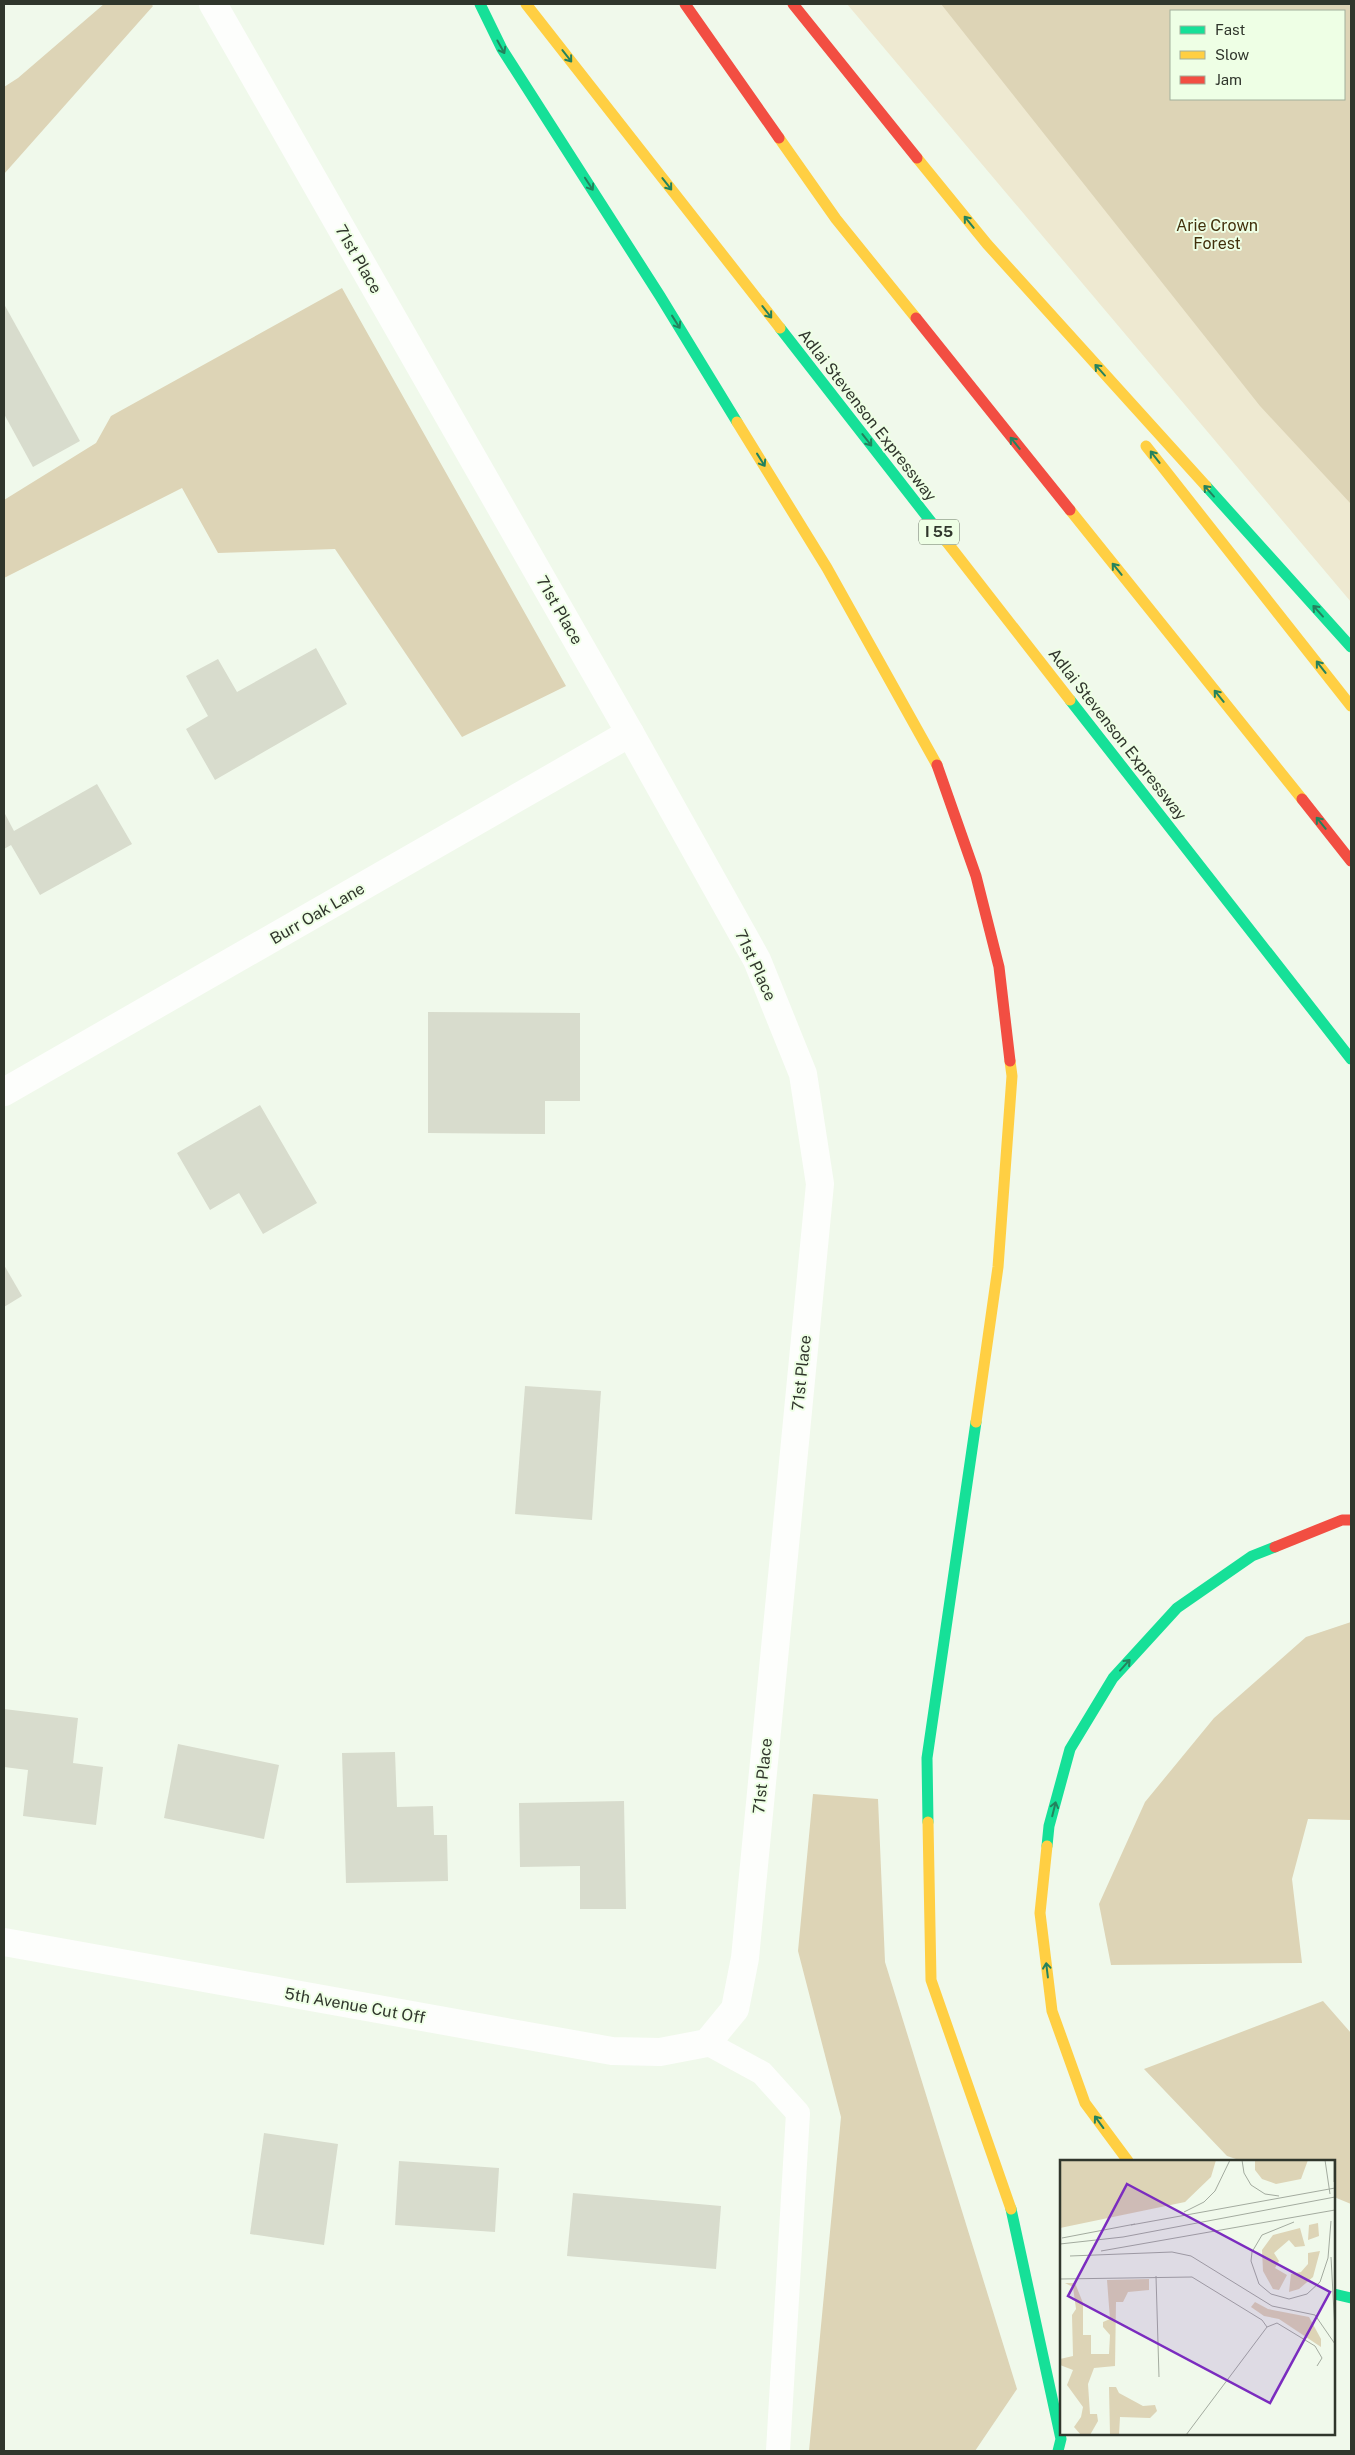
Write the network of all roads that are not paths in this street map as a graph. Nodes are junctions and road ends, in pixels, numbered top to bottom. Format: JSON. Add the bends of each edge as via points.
{"nodes":[{"id":1,"x":213,"y":4,"type":"edge"},
{"id":2,"x":480,"y":4,"type":"edge"},
{"id":3,"x":526,"y":4,"type":"edge"},
{"id":4,"x":685,"y":4,"type":"edge"},
{"id":5,"x":793,"y":4,"type":"edge"},
{"id":6,"x":987,"y":244,"type":"junction"},
{"id":7,"x":1098,"y":384,"type":"dead end"},
{"id":8,"x":1141,"y":439,"type":"dead end"},
{"id":9,"x":1351,"y":647,"type":"edge"},
{"id":10,"x":1351,"y":706,"type":"edge"},
{"id":11,"x":630,"y":733,"type":"junction"},
{"id":12,"x":1351,"y":861,"type":"edge"},
{"id":13,"x":1351,"y":1059,"type":"edge"},
{"id":14,"x":4,"y":1092,"type":"edge"},
{"id":15,"x":1351,"y":1520,"type":"edge"},
{"id":16,"x":4,"y":1942,"type":"edge"},
{"id":17,"x":707,"y":2043,"type":"junction"},
{"id":18,"x":1127,"y":2160,"type":"edge"},
{"id":19,"x":1335,"y":2294,"type":"edge"},
{"id":20,"x":1351,"y":2298,"type":"edge"},
{"id":21,"x":1060,"y":2430,"type":"edge"},
{"id":22,"x":1061,"y":2435,"type":"edge"},
{"id":23,"x":778,"y":2451,"type":"edge"},
{"id":24,"x":1058,"y":2451,"type":"edge"}],
"edges":[{"from":1,"to":11,"type":"street","name":"71st Place"},
{"from":2,"to":21,"type":"highway","one_way":true,"via":[[502,49],[665,304],[827,568],[937,766],[976,876],[999,967],[1012,1076],[998,1267],[927,1758],[931,1980],[1012,2213]]},
{"from":3,"to":13,"type":"highway","name":"Adlai Stevenson Expressway","number":"I 55","one_way":true},
{"from":12,"to":4,"type":"highway","one_way":true,"via":[[836,219]]},
{"from":6,"to":5,"type":"highway","one_way":true},
{"from":6,"to":7,"type":"highway"},
{"from":9,"to":6,"type":"highway","one_way":true},
{"from":10,"to":8,"type":"highway","one_way":true},
{"from":11,"to":14,"type":"street","name":"Burr Oak Lane"},
{"from":11,"to":17,"type":"street","name":"71st Place","via":[[757,960],[803,1074],[820,1184],[745,1958],[735,2009]]},
{"from":18,"to":15,"type":"highway","one_way":true,"via":[[1085,2103],[1052,2011],[1040,1913],[1049,1826],[1070,1748],[1113,1678],[1177,1608],[1252,1556],[1342,1520]]},
{"from":16,"to":17,"type":"street","name":"5th Avenue Cut Off","via":[[612,2051],[660,2052]]},
{"from":17,"to":23,"type":"lane","via":[[762,2073],[798,2113]]},
{"from":19,"to":20,"type":"highway"},
{"from":22,"to":24,"type":"highway","one_way":true}]}
